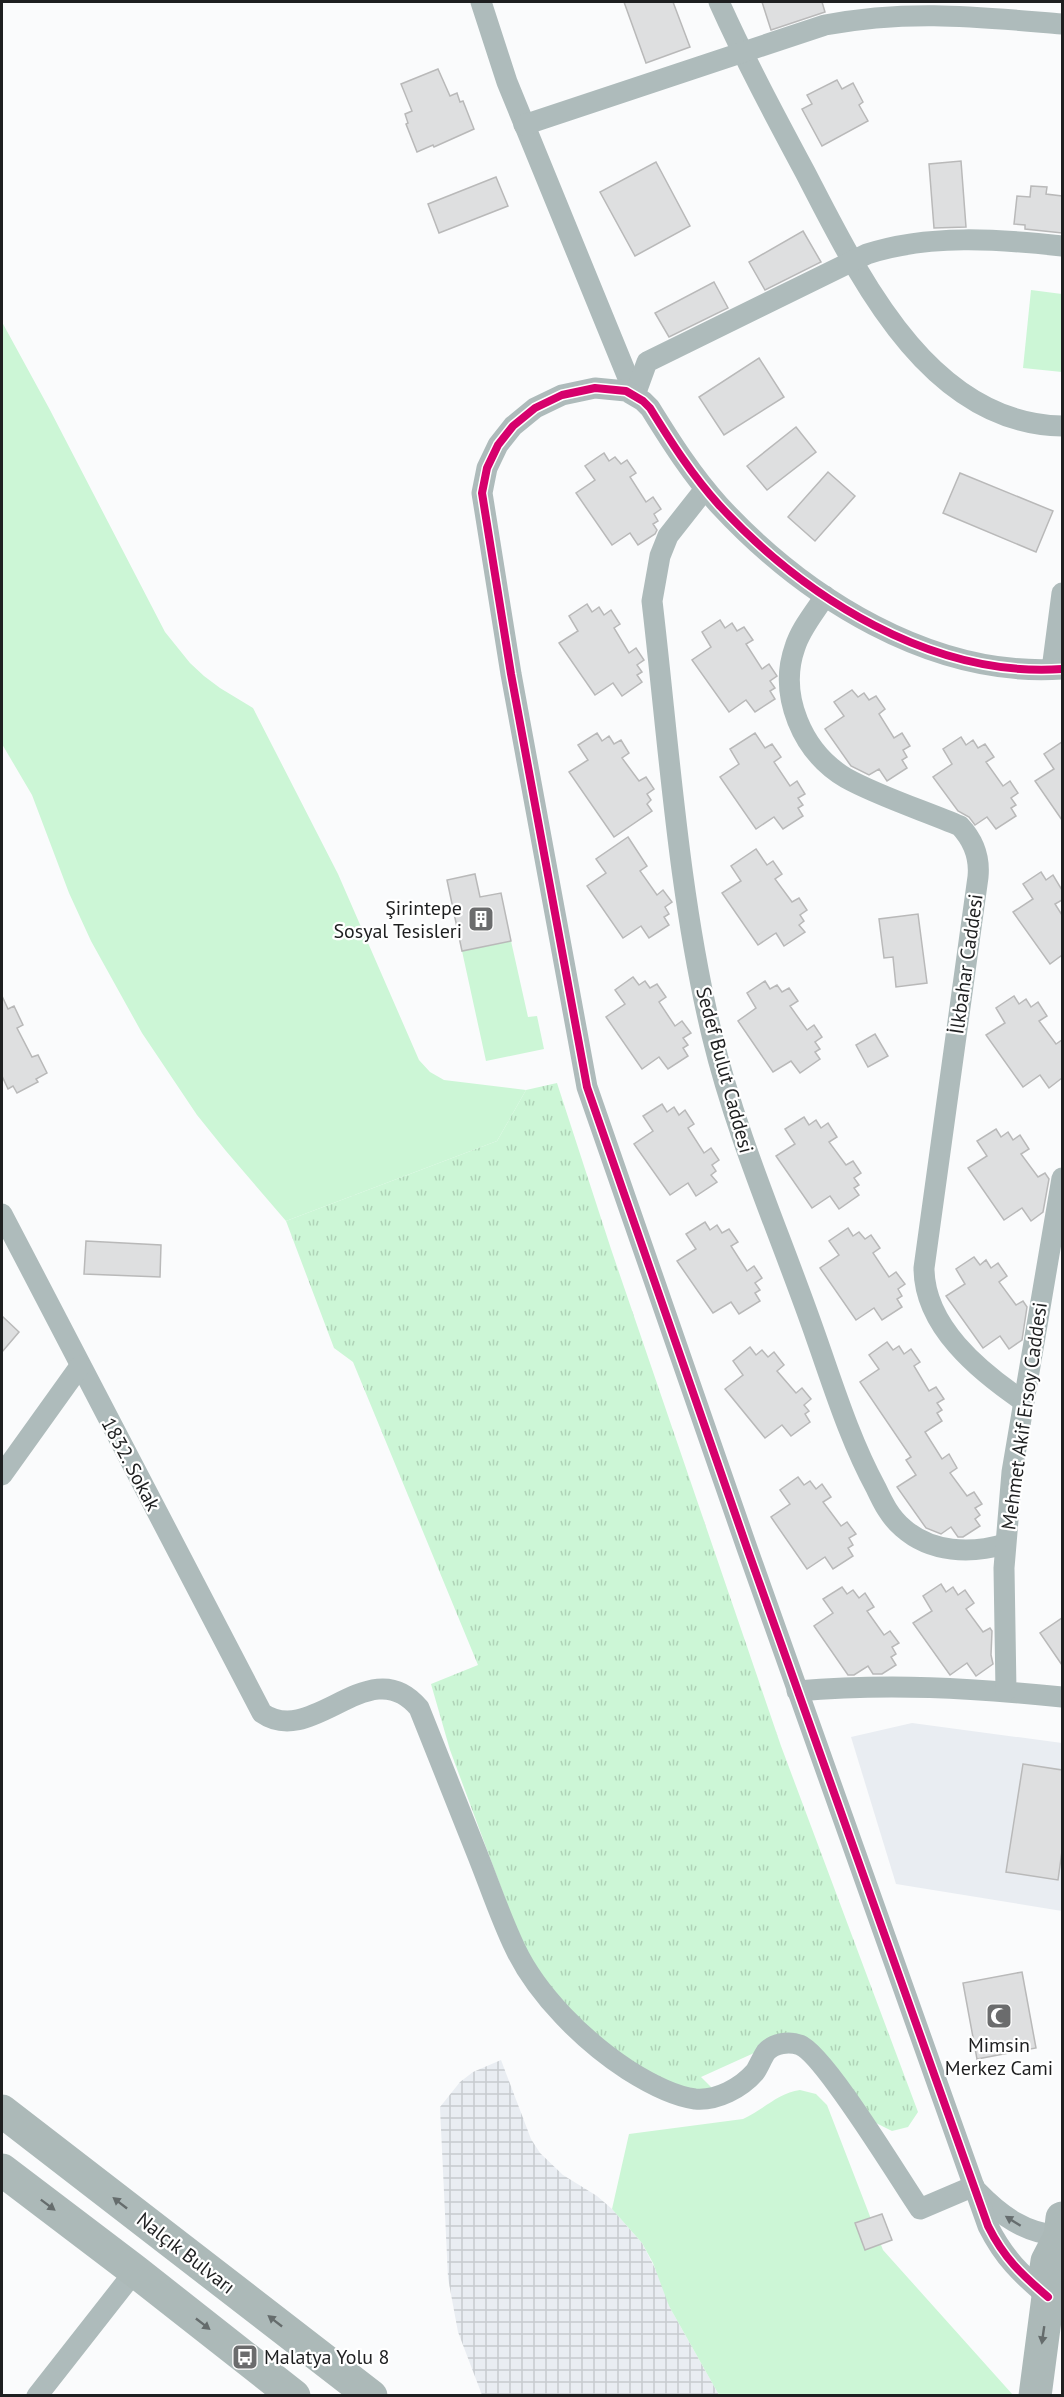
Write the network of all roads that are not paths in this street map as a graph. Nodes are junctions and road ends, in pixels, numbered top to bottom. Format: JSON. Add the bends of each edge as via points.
{"nodes":[{"id":1,"x":481,"y":2,"type":"edge"},
{"id":2,"x":719,"y":2,"type":"edge"},
{"id":3,"x":952,"y":8,"type":"edge"},
{"id":4,"x":1062,"y":24,"type":"edge"},
{"id":5,"x":742,"y":52,"type":"junction"},
{"id":6,"x":524,"y":125,"type":"junction"},
{"id":7,"x":1062,"y":246,"type":"edge"},
{"id":8,"x":852,"y":262,"type":"junction"},
{"id":9,"x":635,"y":395,"type":"junction"},
{"id":10,"x":1062,"y":426,"type":"edge"},
{"id":11,"x":705,"y":489,"type":"junction"},
{"id":12,"x":1062,"y":593,"type":"edge"},
{"id":13,"x":825,"y":596,"type":"junction"},
{"id":14,"x":1057,"y":669,"type":"edge"},
{"id":15,"x":1062,"y":1178,"type":"edge"},
{"id":16,"x":2,"y":1214,"type":"edge"},
{"id":17,"x":80,"y":1366,"type":"junction"},
{"id":18,"x":1023,"y":1401,"type":"junction"},
{"id":19,"x":2,"y":1475,"type":"edge"},
{"id":20,"x":1005,"y":1544,"type":"junction"},
{"id":21,"x":797,"y":1691,"type":"junction"},
{"id":22,"x":1006,"y":1691,"type":"junction"},
{"id":23,"x":1062,"y":1697,"type":"edge"},
{"id":24,"x":2,"y":2111,"type":"edge"},
{"id":25,"x":2,"y":2170,"type":"edge"},
{"id":26,"x":974,"y":2187,"type":"junction"},
{"id":27,"x":1062,"y":2230,"type":"edge"},
{"id":28,"x":135,"y":2271,"type":"junction"},
{"id":29,"x":1055,"y":2300,"type":"edge"},
{"id":30,"x":37,"y":2396,"type":"edge"},
{"id":31,"x":294,"y":2396,"type":"edge"},
{"id":32,"x":371,"y":2396,"type":"edge"},
{"id":33,"x":1035,"y":2396,"type":"edge"}],
"edges":[{"from":1,"to":6,"type":"street"},
{"from":2,"to":5,"type":"street"},
{"from":3,"to":4,"type":"street"},
{"from":3,"to":5,"type":"street","via":[[825,25]]},
{"from":5,"to":6,"type":"street"},
{"from":5,"to":8,"type":"street"},
{"from":6,"to":9,"type":"street"},
{"from":7,"to":8,"type":"street","via":[[928,242],[883,249]]},
{"from":8,"to":9,"type":"street","via":[[647,362]]},
{"from":8,"to":10,"type":"street","via":[[868,290],[909,343],[967,396],[1013,419]]},
{"from":9,"to":11,"type":"street","via":[[650,408]]},
{"from":9,"to":21,"type":"street","via":[[610,389],[578,390],[535,408],[498,445],[487,468],[482,494],[587,1087]]},
{"from":11,"to":13,"type":"street","via":[[768,552]]},
{"from":11,"to":20,"type":"street","name":"Sedef Bulut Caddesi","via":[[668,536],[652,601],[689,921],[728,1095],[852,1440],[890,1514],[911,1534],[946,1548],[976,1550]]},
{"from":12,"to":14,"type":"street"},
{"from":13,"to":14,"type":"street","via":[[876,624],[946,654],[1006,668]]},
{"from":13,"to":18,"type":"street","name":"İlkbahar Caddesi","via":[[802,631],[790,662],[793,709],[805,735],[820,757],[846,778],[960,826],[977,857],[978,877],[924,1281],[932,1308],[950,1336],[993,1379]]},
{"from":15,"to":18,"type":"street","name":"Mehmet Akif Ersoy Caddesi"},
{"from":16,"to":17,"type":"street","name":"1832. Sokak"},
{"from":17,"to":19,"type":"street"},
{"from":17,"to":26,"type":"street","name":"1832. Sokak","via":[[262,1713],[277,1721],[296,1722],[369,1690],[387,1688],[405,1694],[419,1708],[515,1949],[544,1993],[597,2048],[657,2085],[704,2099],[737,2087],[773,2047],[790,2043],[803,2046],[829,2073],[920,2210]]},
{"from":18,"to":20,"type":"street","name":"Mehmet Akif Ersoy Caddesi"},
{"from":20,"to":22,"type":"street","name":"Mehmet Akif Ersoy Caddesi"},
{"from":21,"to":22,"type":"street","via":[[891,1685]]},
{"from":21,"to":26,"type":"street"},
{"from":22,"to":23,"type":"street"},
{"from":32,"to":24,"type":"highway","name":"Nalçık Bulvarı","one_way":true},
{"from":25,"to":28,"type":"highway","one_way":true},
{"from":27,"to":26,"type":"street","one_way":true,"via":[[1037,2233],[1013,2223]]},
{"from":26,"to":29,"type":"street","via":[[999,2248],[1014,2268]]},
{"from":27,"to":29,"type":"highway","via":[[1047,2261],[1045,2275]]},
{"from":28,"to":30,"type":"street"},
{"from":28,"to":31,"type":"highway","one_way":true},
{"from":29,"to":33,"type":"highway","one_way":true}]}
